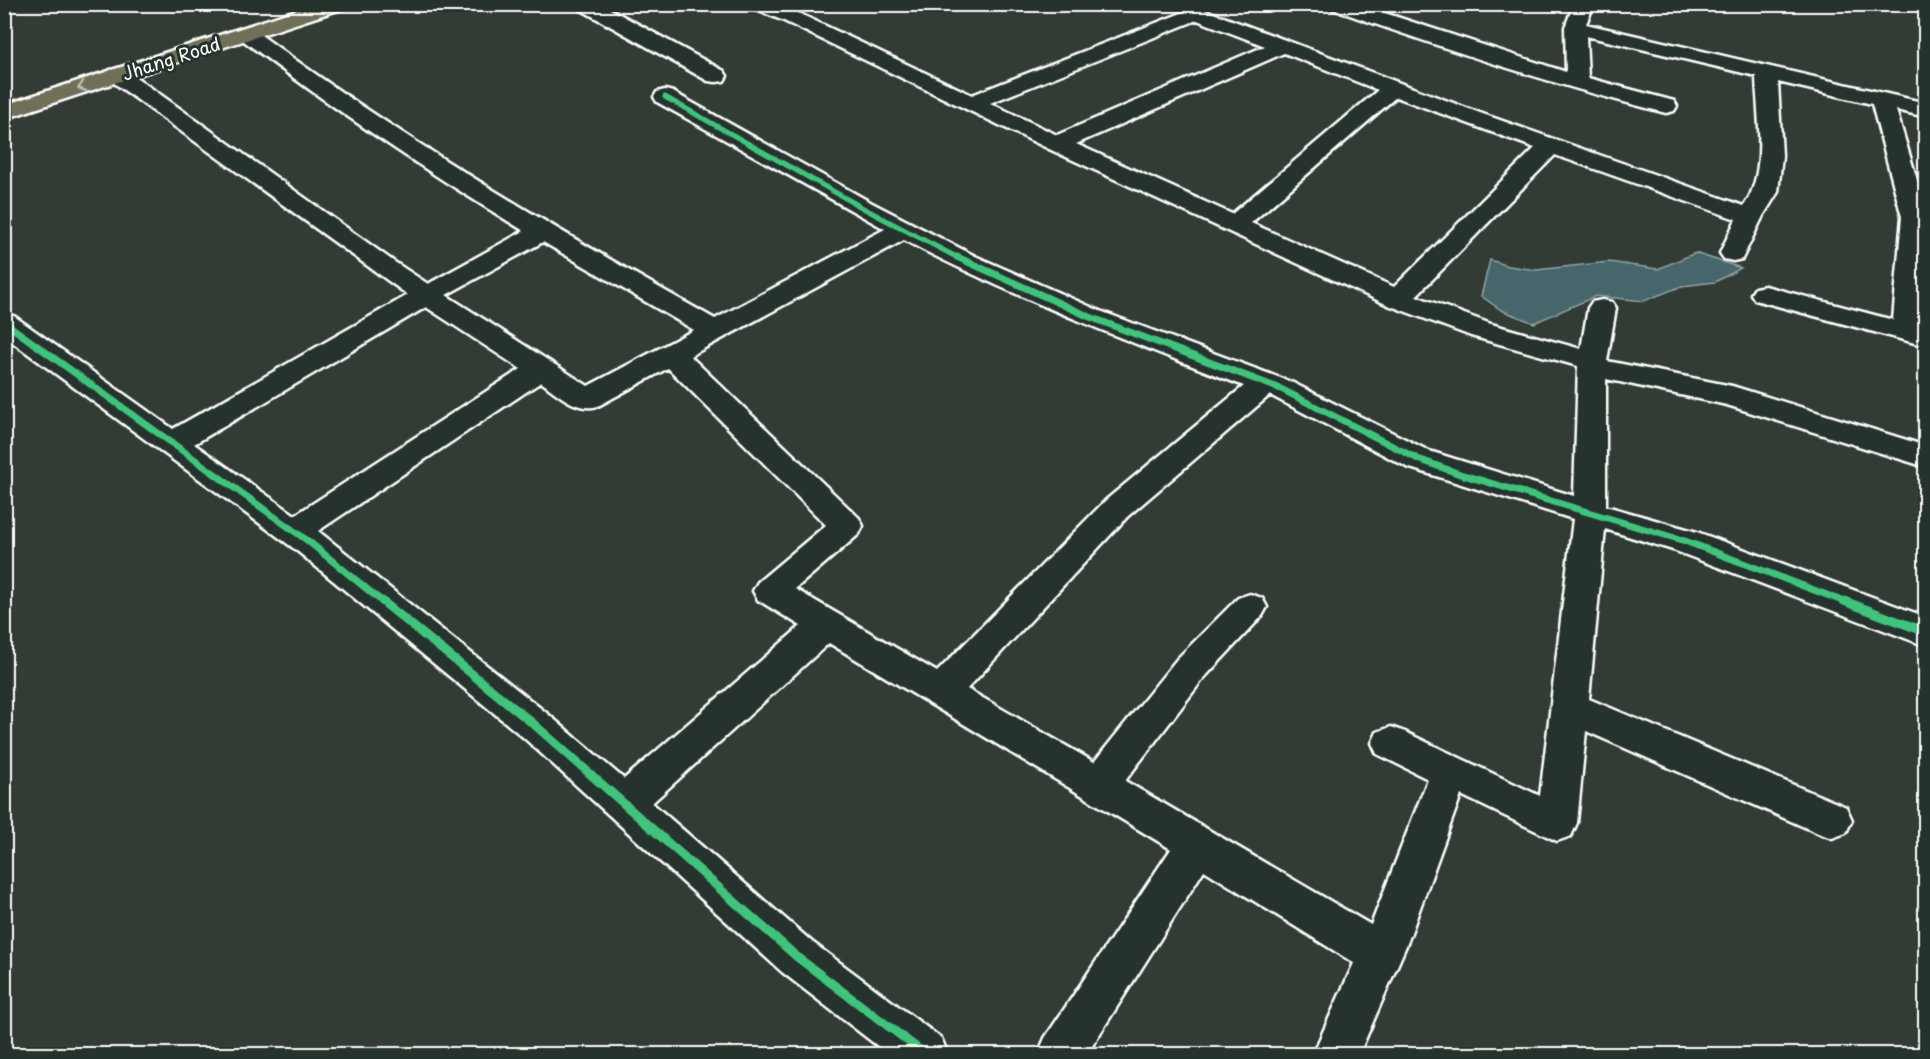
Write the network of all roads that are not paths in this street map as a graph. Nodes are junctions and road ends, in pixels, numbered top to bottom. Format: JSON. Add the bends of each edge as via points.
{"nodes":[{"id":1,"x":337,"y":4,"type":"edge"},
{"id":2,"x":585,"y":4,"type":"edge"},
{"id":3,"x":759,"y":4,"type":"edge"},
{"id":4,"x":1337,"y":4,"type":"edge"},
{"id":5,"x":1584,"y":4,"type":"edge"},
{"id":6,"x":1575,"y":27,"type":"junction"},
{"id":7,"x":247,"y":34,"type":"junction"},
{"id":8,"x":1283,"y":46,"type":"junction"},
{"id":9,"x":1767,"y":73,"type":"junction"},
{"id":10,"x":118,"y":75,"type":"junction"},
{"id":11,"x":1577,"y":84,"type":"junction"},
{"id":12,"x":1393,"y":88,"type":"junction"},
{"id":13,"x":1882,"y":100,"type":"junction"},
{"id":14,"x":971,"y":102,"type":"junction"},
{"id":15,"x":1666,"y":106,"type":"dead end"},
{"id":16,"x":1926,"y":110,"type":"edge"},
{"id":17,"x":4,"y":112,"type":"edge"},
{"id":18,"x":1057,"y":144,"type":"junction"},
{"id":19,"x":1551,"y":146,"type":"junction"},
{"id":20,"x":1750,"y":216,"type":"junction"},
{"id":21,"x":1234,"y":225,"type":"junction"},
{"id":22,"x":903,"y":230,"type":"junction"},
{"id":23,"x":542,"y":232,"type":"junction"},
{"id":24,"x":1733,"y":253,"type":"dead end"},
{"id":25,"x":1765,"y":294,"type":"dead end"},
{"id":26,"x":427,"y":295,"type":"junction"},
{"id":27,"x":1398,"y":299,"type":"junction"},
{"id":28,"x":1602,"y":308,"type":"dead end"},
{"id":29,"x":4,"y":322,"type":"edge"},
{"id":30,"x":715,"y":331,"type":"junction"},
{"id":31,"x":1916,"y":335,"type":"edge"},
{"id":32,"x":671,"y":354,"type":"junction"},
{"id":33,"x":1592,"y":364,"type":"junction"},
{"id":34,"x":540,"y":369,"type":"junction"},
{"id":35,"x":1266,"y":383,"type":"junction"},
{"id":36,"x":172,"y":443,"type":"junction"},
{"id":37,"x":1926,"y":457,"type":"edge"},
{"id":38,"x":1590,"y":511,"type":"junction"},
{"id":39,"x":294,"y":531,"type":"junction"},
{"id":40,"x":1250,"y":607,"type":"dead end"},
{"id":41,"x":826,"y":625,"type":"junction"},
{"id":42,"x":1926,"y":632,"type":"edge"},
{"id":43,"x":942,"y":691,"type":"junction"},
{"id":44,"x":1569,"y":707,"type":"junction"},
{"id":45,"x":1391,"y":743,"type":"dead end"},
{"id":46,"x":1450,"y":772,"type":"junction"},
{"id":47,"x":1099,"y":785,"type":"junction"},
{"id":48,"x":622,"y":804,"type":"junction"},
{"id":49,"x":1832,"y":820,"type":"dead end"},
{"id":50,"x":1198,"y":844,"type":"junction"},
{"id":51,"x":1380,"y":954,"type":"junction"},
{"id":52,"x":925,"y":1054,"type":"edge"},
{"id":53,"x":1061,"y":1054,"type":"edge"},
{"id":54,"x":1336,"y":1054,"type":"edge"}],
"edges":[{"from":1,"to":7,"type":"main road","name":"Jhang Road"},
{"from":2,"to":22,"type":"street","via":[[716,76],[665,97]]},
{"from":3,"to":14,"type":"street"},
{"from":4,"to":11,"type":"street"},
{"from":5,"to":6,"type":"street"},
{"from":6,"to":9,"type":"street"},
{"from":6,"to":11,"type":"street"},
{"from":7,"to":10,"type":"main road","name":"Jhang Road"},
{"from":7,"to":23,"type":"street","via":[[413,152]]},
{"from":8,"to":12,"type":"street"},
{"from":8,"to":14,"type":"street","via":[[1197,13]]},
{"from":8,"to":18,"type":"street"},
{"from":9,"to":13,"type":"street"},
{"from":9,"to":20,"type":"street","via":[[1770,156],[1766,192]]},
{"from":10,"to":17,"type":"main road","name":"Jhang Road","one_way":true},
{"from":10,"to":26,"type":"street"},
{"from":11,"to":15,"type":"street"},
{"from":12,"to":19,"type":"street"},
{"from":12,"to":21,"type":"street"},
{"from":13,"to":16,"type":"street"},
{"from":13,"to":31,"type":"street","via":[[1915,217]]},
{"from":14,"to":18,"type":"street"},
{"from":18,"to":21,"type":"street"},
{"from":19,"to":20,"type":"street"},
{"from":19,"to":27,"type":"street"},
{"from":20,"to":24,"type":"street"},
{"from":21,"to":27,"type":"street"},
{"from":22,"to":30,"type":"street"},
{"from":22,"to":35,"type":"street","via":[[1090,317]]},
{"from":23,"to":26,"type":"street"},
{"from":23,"to":30,"type":"street"},
{"from":25,"to":31,"type":"street"},
{"from":26,"to":34,"type":"street"},
{"from":26,"to":36,"type":"street"},
{"from":27,"to":33,"type":"street","via":[[1481,330]]},
{"from":28,"to":33,"type":"street"},
{"from":29,"to":36,"type":"street"},
{"from":30,"to":32,"type":"street"},
{"from":32,"to":34,"type":"street","via":[[587,399]]},
{"from":32,"to":41,"type":"street","via":[[847,526],[770,591]]},
{"from":33,"to":37,"type":"street","via":[[1732,396]]},
{"from":33,"to":38,"type":"street"},
{"from":34,"to":39,"type":"street"},
{"from":35,"to":38,"type":"street","via":[[1418,459]]},
{"from":35,"to":43,"type":"street","via":[[1117,508]]},
{"from":36,"to":39,"type":"street"},
{"from":38,"to":42,"type":"street","via":[[1685,541]]},
{"from":38,"to":44,"type":"street"},
{"from":39,"to":48,"type":"street","via":[[536,726]]},
{"from":40,"to":47,"type":"street","via":[[1190,669]]},
{"from":41,"to":43,"type":"street"},
{"from":41,"to":48,"type":"street"},
{"from":43,"to":47,"type":"street"},
{"from":44,"to":46,"type":"street","via":[[1557,824]]},
{"from":44,"to":49,"type":"street"},
{"from":45,"to":46,"type":"street"},
{"from":46,"to":51,"type":"street"},
{"from":47,"to":50,"type":"street"},
{"from":48,"to":52,"type":"street","via":[[797,957]]},
{"from":50,"to":51,"type":"street"},
{"from":50,"to":53,"type":"street"},
{"from":51,"to":54,"type":"street"}]}
